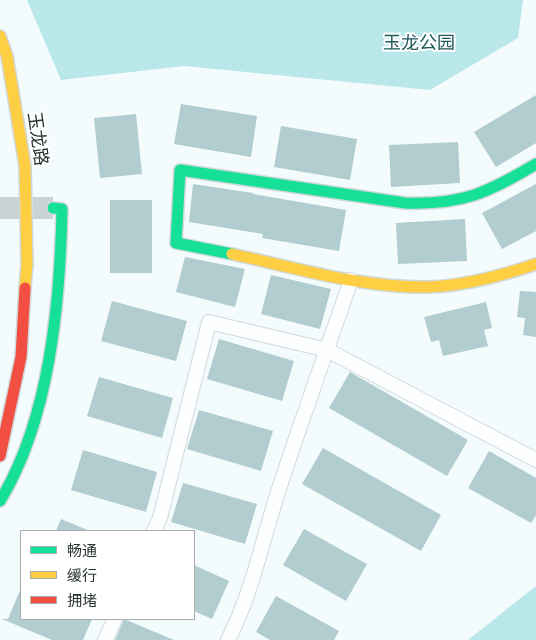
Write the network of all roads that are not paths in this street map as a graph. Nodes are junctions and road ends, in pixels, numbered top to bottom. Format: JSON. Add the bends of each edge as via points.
{"nodes":[{"id":1,"x":0,"y":36,"type":"edge"},
{"id":2,"x":536,"y":164,"type":"edge"},
{"id":3,"x":52,"y":208,"type":"dead end"},
{"id":4,"x":536,"y":264,"type":"edge"},
{"id":5,"x":351,"y":280,"type":"junction"},
{"id":6,"x":327,"y":350,"type":"junction"},
{"id":7,"x":0,"y":456,"type":"edge"},
{"id":8,"x":536,"y":460,"type":"edge"},
{"id":9,"x":0,"y":501,"type":"edge"},
{"id":10,"x":154,"y":530,"type":"edge"},
{"id":11,"x":115,"y":620,"type":"edge"},
{"id":12,"x":105,"y":640,"type":"edge"},
{"id":13,"x":228,"y":640,"type":"edge"}],
"edges":[{"from":1,"to":7,"type":"street","name":"玉龙路","via":[[7,56],[25,166],[27,264],[21,357]]},
{"from":2,"to":5,"type":"street","via":[[488,192],[438,204],[406,203],[180,170],[176,243]]},
{"from":3,"to":9,"type":"street","via":[[62,209],[61,265],[53,335],[26,450]]},
{"from":4,"to":5,"type":"street","via":[[469,283],[390,286]]},
{"from":5,"to":6,"type":"street"},
{"from":6,"to":8,"type":"street"},
{"from":6,"to":10,"type":"street","via":[[209,322]]},
{"from":6,"to":13,"type":"street","via":[[239,619]]},
{"from":11,"to":12,"type":"street"}]}
